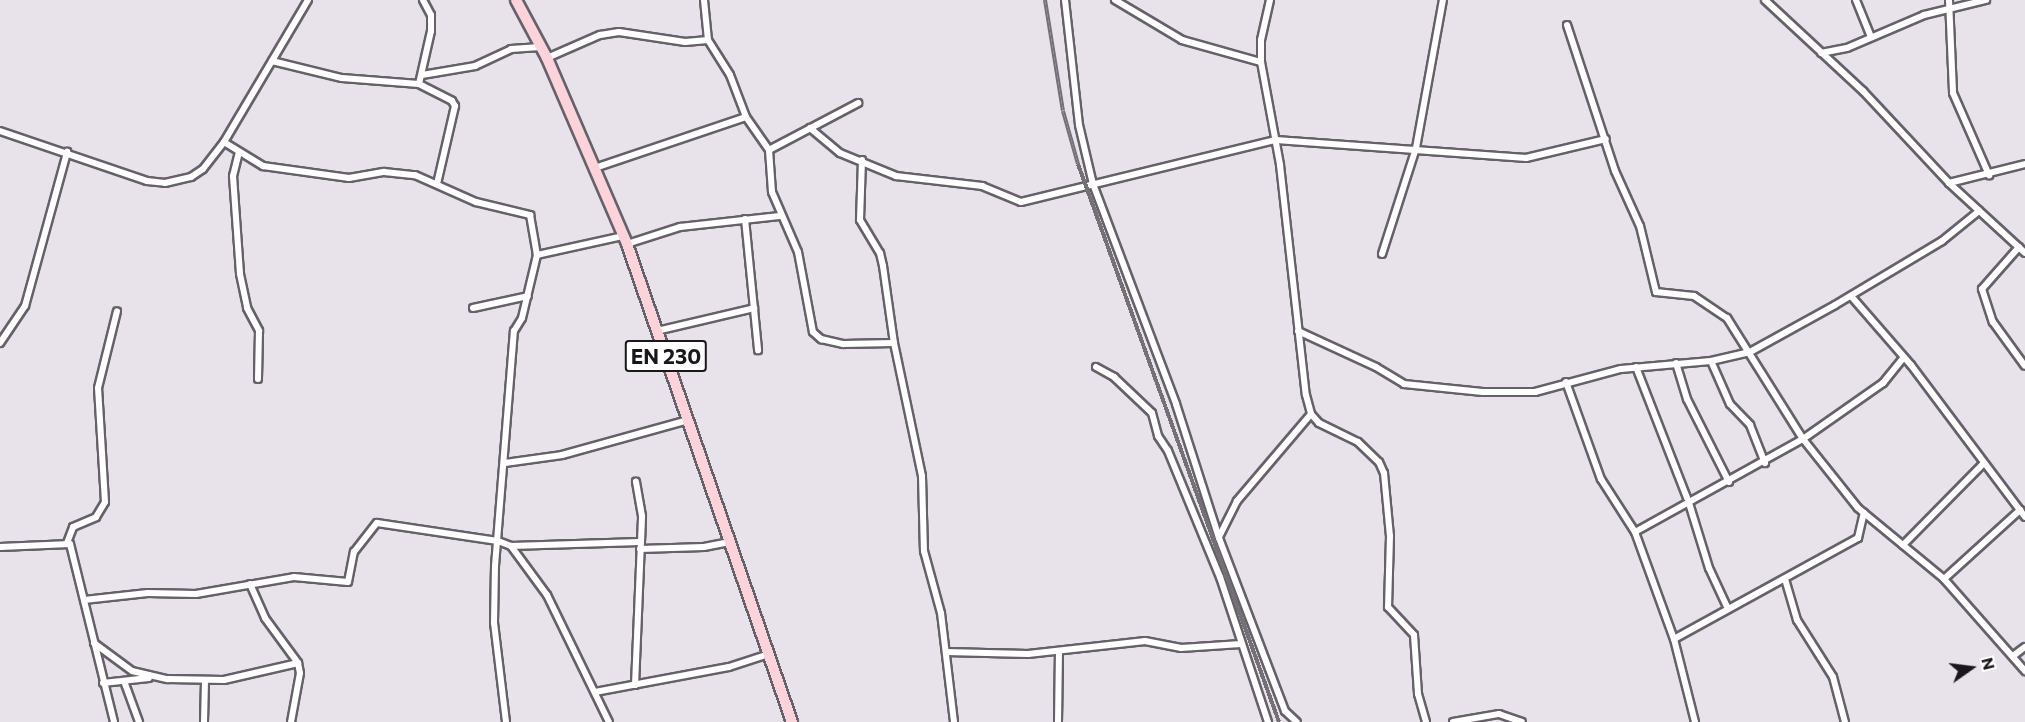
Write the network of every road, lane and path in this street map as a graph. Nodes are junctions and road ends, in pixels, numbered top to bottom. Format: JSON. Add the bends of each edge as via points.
{"nodes":[{"id":1,"x":308,"y":0,"type":"edge"},
{"id":2,"x":423,"y":0,"type":"edge"},
{"id":3,"x":516,"y":0,"type":"edge"},
{"id":4,"x":704,"y":0,"type":"edge"},
{"id":5,"x":1065,"y":0,"type":"edge"},
{"id":6,"x":1115,"y":0,"type":"edge"},
{"id":7,"x":1270,"y":0,"type":"edge"},
{"id":8,"x":1443,"y":0,"type":"edge"},
{"id":9,"x":1765,"y":0,"type":"edge"},
{"id":10,"x":1856,"y":0,"type":"edge"},
{"id":11,"x":1948,"y":0,"type":"edge"},
{"id":12,"x":1986,"y":0,"type":"edge"},
{"id":13,"x":1950,"y":8,"type":"junction"},
{"id":14,"x":1567,"y":25,"type":"dead end"},
{"id":15,"x":1870,"y":36,"type":"junction"},
{"id":16,"x":708,"y":40,"type":"junction"},
{"id":17,"x":540,"y":47,"type":"junction"},
{"id":18,"x":1821,"y":53,"type":"junction"},
{"id":19,"x":547,"y":58,"type":"junction"},
{"id":20,"x":272,"y":62,"type":"junction"},
{"id":21,"x":1261,"y":62,"type":"junction"},
{"id":22,"x":422,"y":75,"type":"junction"},
{"id":23,"x":419,"y":84,"type":"junction"},
{"id":24,"x":858,"y":103,"type":"dead end"},
{"id":25,"x":746,"y":117,"type":"junction"},
{"id":26,"x":810,"y":128,"type":"junction"},
{"id":27,"x":0,"y":130,"type":"edge"},
{"id":28,"x":1276,"y":140,"type":"junction"},
{"id":29,"x":1606,"y":140,"type":"junction"},
{"id":30,"x":224,"y":142,"type":"junction"},
{"id":31,"x":1416,"y":148,"type":"junction"},
{"id":32,"x":768,"y":150,"type":"junction"},
{"id":33,"x":67,"y":152,"type":"junction"},
{"id":34,"x":239,"y":152,"type":"junction"},
{"id":35,"x":862,"y":160,"type":"junction"},
{"id":36,"x":2025,"y":164,"type":"edge"},
{"id":37,"x":595,"y":168,"type":"junction"},
{"id":38,"x":1989,"y":175,"type":"junction"},
{"id":39,"x":1949,"y":183,"type":"junction"},
{"id":40,"x":437,"y":184,"type":"junction"},
{"id":41,"x":1093,"y":184,"type":"junction"},
{"id":42,"x":1979,"y":211,"type":"junction"},
{"id":43,"x":779,"y":216,"type":"junction"},
{"id":44,"x":745,"y":219,"type":"junction"},
{"id":45,"x":625,"y":240,"type":"junction"},
{"id":46,"x":2019,"y":247,"type":"junction"},
{"id":47,"x":2025,"y":253,"type":"edge"},
{"id":48,"x":1382,"y":254,"type":"dead end"},
{"id":49,"x":537,"y":255,"type":"junction"},
{"id":50,"x":528,"y":296,"type":"junction"},
{"id":51,"x":1851,"y":296,"type":"junction"},
{"id":52,"x":473,"y":308,"type":"dead end"},
{"id":53,"x":753,"y":308,"type":"junction"},
{"id":54,"x":117,"y":311,"type":"dead end"},
{"id":55,"x":657,"y":331,"type":"junction"},
{"id":56,"x":1298,"y":331,"type":"junction"},
{"id":57,"x":0,"y":343,"type":"edge"},
{"id":58,"x":894,"y":343,"type":"junction"},
{"id":59,"x":758,"y":350,"type":"dead end"},
{"id":60,"x":1750,"y":352,"type":"junction"},
{"id":61,"x":1904,"y":357,"type":"junction"},
{"id":62,"x":1711,"y":361,"type":"junction"},
{"id":63,"x":1676,"y":363,"type":"junction"},
{"id":64,"x":2025,"y":366,"type":"edge"},
{"id":65,"x":1096,"y":367,"type":"dead end"},
{"id":66,"x":1636,"y":367,"type":"junction"},
{"id":67,"x":258,"y":379,"type":"dead end"},
{"id":68,"x":1566,"y":382,"type":"junction"},
{"id":69,"x":1311,"y":414,"type":"junction"},
{"id":70,"x":688,"y":420,"type":"junction"},
{"id":71,"x":1803,"y":439,"type":"junction"},
{"id":72,"x":505,"y":463,"type":"junction"},
{"id":73,"x":1765,"y":463,"type":"junction"},
{"id":74,"x":1983,"y":464,"type":"junction"},
{"id":75,"x":636,"y":482,"type":"dead end"},
{"id":76,"x":1729,"y":482,"type":"junction"},
{"id":77,"x":1689,"y":503,"type":"junction"},
{"id":78,"x":2020,"y":510,"type":"junction"},
{"id":79,"x":1864,"y":513,"type":"junction"},
{"id":80,"x":2025,"y":517,"type":"edge"},
{"id":81,"x":1635,"y":532,"type":"junction"},
{"id":82,"x":1219,"y":538,"type":"junction"},
{"id":83,"x":498,"y":541,"type":"junction"},
{"id":84,"x":730,"y":542,"type":"junction"},
{"id":85,"x":67,"y":543,"type":"junction"},
{"id":86,"x":1903,"y":545,"type":"junction"},
{"id":87,"x":511,"y":546,"type":"junction"},
{"id":88,"x":640,"y":546,"type":"junction"},
{"id":89,"x":0,"y":547,"type":"edge"},
{"id":90,"x":1785,"y":579,"type":"junction"},
{"id":91,"x":1944,"y":579,"type":"junction"},
{"id":92,"x":249,"y":584,"type":"junction"},
{"id":93,"x":84,"y":600,"type":"junction"},
{"id":94,"x":1728,"y":609,"type":"junction"},
{"id":95,"x":1674,"y":639,"type":"junction"},
{"id":96,"x":93,"y":642,"type":"junction"},
{"id":97,"x":1241,"y":644,"type":"junction"},
{"id":98,"x":2025,"y":647,"type":"edge"},
{"id":99,"x":946,"y":652,"type":"junction"},
{"id":100,"x":1059,"y":652,"type":"junction"},
{"id":101,"x":769,"y":654,"type":"junction"},
{"id":102,"x":2013,"y":656,"type":"junction"},
{"id":103,"x":298,"y":663,"type":"junction"},
{"id":104,"x":2025,"y":671,"type":"edge"},
{"id":105,"x":152,"y":677,"type":"junction"},
{"id":106,"x":124,"y":681,"type":"junction"},
{"id":107,"x":205,"y":681,"type":"junction"},
{"id":108,"x":103,"y":683,"type":"junction"},
{"id":109,"x":635,"y":685,"type":"junction"},
{"id":110,"x":595,"y":692,"type":"junction"},
{"id":111,"x":114,"y":722,"type":"edge"},
{"id":112,"x":139,"y":722,"type":"edge"},
{"id":113,"x":204,"y":722,"type":"edge"},
{"id":114,"x":291,"y":722,"type":"edge"},
{"id":115,"x":506,"y":722,"type":"edge"},
{"id":116,"x":609,"y":722,"type":"edge"},
{"id":117,"x":792,"y":722,"type":"edge"},
{"id":118,"x":954,"y":722,"type":"edge"},
{"id":119,"x":1058,"y":722,"type":"edge"},
{"id":120,"x":1268,"y":722,"type":"edge"},
{"id":121,"x":1297,"y":722,"type":"edge"},
{"id":122,"x":1426,"y":722,"type":"edge"},
{"id":123,"x":1453,"y":722,"type":"edge"},
{"id":124,"x":1522,"y":722,"type":"edge"},
{"id":125,"x":1695,"y":722,"type":"edge"},
{"id":126,"x":1845,"y":722,"type":"edge"}],
"edges":[{"from":1,"to":20,"type":"street"},
{"from":2,"to":22,"type":"street","via":[[431,15],[431,31]]},
{"from":3,"to":17,"type":"main road","number":"EN 230"},
{"from":4,"to":16,"type":"street","via":[[702,14]]},
{"from":5,"to":41,"type":"street","via":[[1079,124]]},
{"from":6,"to":21,"type":"street","via":[[1182,40]]},
{"from":7,"to":21,"type":"street","via":[[1260,40]]},
{"from":8,"to":31,"type":"street"},
{"from":9,"to":18,"type":"street"},
{"from":10,"to":15,"type":"street"},
{"from":11,"to":13,"type":"street"},
{"from":12,"to":13,"type":"street"},
{"from":13,"to":15,"type":"street"},
{"from":13,"to":38,"type":"street","via":[[1953,93]]},
{"from":14,"to":29,"type":"street"},
{"from":15,"to":18,"type":"street","via":[[1847,48]]},
{"from":16,"to":19,"type":"street","via":[[685,42],[619,32],[600,35]]},
{"from":16,"to":25,"type":"street","via":[[730,75]]},
{"from":17,"to":19,"type":"main road","number":"EN 230"},
{"from":17,"to":22,"type":"street","via":[[511,49],[475,66]]},
{"from":18,"to":39,"type":"street","via":[[1863,91]]},
{"from":19,"to":37,"type":"main road","number":"EN 230"},
{"from":20,"to":23,"type":"street","via":[[342,78]]},
{"from":20,"to":30,"type":"street"},
{"from":21,"to":28,"type":"street"},
{"from":22,"to":23,"type":"street"},
{"from":23,"to":40,"type":"street","via":[[455,106]]},
{"from":24,"to":26,"type":"street"},
{"from":25,"to":32,"type":"street"},
{"from":25,"to":37,"type":"street"},
{"from":26,"to":32,"type":"street"},
{"from":26,"to":35,"type":"street","via":[[834,149]]},
{"from":27,"to":33,"type":"street"},
{"from":28,"to":31,"type":"street"},
{"from":28,"to":41,"type":"street"},
{"from":28,"to":56,"type":"street"},
{"from":29,"to":31,"type":"street","via":[[1533,158]]},
{"from":29,"to":60,"type":"street","via":[[1640,226],[1654,290],[1702,299],[1727,318]]},
{"from":30,"to":33,"type":"street","via":[[203,169],[179,182],[165,183],[123,174]]},
{"from":30,"to":34,"type":"street"},
{"from":31,"to":48,"type":"street"},
{"from":32,"to":43,"type":"street"},
{"from":33,"to":57,"type":"street","via":[[25,306]]},
{"from":34,"to":40,"type":"street","via":[[263,166],[285,171],[322,172],[349,178],[395,172]]},
{"from":34,"to":67,"type":"street","via":[[233,176],[240,274],[247,308],[259,331]]},
{"from":35,"to":41,"type":"street","via":[[904,179],[982,186],[1021,201]]},
{"from":35,"to":58,"type":"street","via":[[860,220],[880,253]]},
{"from":36,"to":38,"type":"street"},
{"from":37,"to":45,"type":"main road","number":"EN 230"},
{"from":38,"to":39,"type":"street"},
{"from":39,"to":42,"type":"street"},
{"from":40,"to":49,"type":"street","via":[[476,202],[531,215]]},
{"from":41,"to":82,"type":"street","via":[[1176,404]]},
{"from":42,"to":46,"type":"street"},
{"from":42,"to":51,"type":"street","via":[[1942,241]]},
{"from":43,"to":44,"type":"street"},
{"from":43,"to":58,"type":"street","via":[[798,252],[802,289],[817,336],[843,344]]},
{"from":44,"to":45,"type":"street","via":[[680,227]]},
{"from":44,"to":53,"type":"street"},
{"from":45,"to":49,"type":"street"},
{"from":45,"to":55,"type":"main road","number":"EN 230"},
{"from":46,"to":47,"type":"street"},
{"from":46,"to":64,"type":"street","via":[[1983,289],[1993,322]]},
{"from":49,"to":50,"type":"street"},
{"from":50,"to":52,"type":"street"},
{"from":50,"to":72,"type":"street","via":[[514,331]]},
{"from":51,"to":60,"type":"street"},
{"from":51,"to":61,"type":"street"},
{"from":53,"to":55,"type":"street"},
{"from":53,"to":59,"type":"street"},
{"from":54,"to":85,"type":"street","via":[[98,388],[105,502],[96,517],[73,527]]},
{"from":55,"to":70,"type":"main road","number":"EN 230"},
{"from":56,"to":68,"type":"street","via":[[1404,384],[1522,392]]},
{"from":56,"to":69,"type":"street"},
{"from":58,"to":99,"type":"street","via":[[922,477],[924,551],[939,601]]},
{"from":60,"to":62,"type":"street"},
{"from":60,"to":71,"type":"street"},
{"from":61,"to":71,"type":"street","via":[[1883,383]]},
{"from":61,"to":74,"type":"street"},
{"from":62,"to":63,"type":"street"},
{"from":62,"to":73,"type":"street","via":[[1730,404],[1750,425]]},
{"from":63,"to":66,"type":"street"},
{"from":63,"to":76,"type":"street","via":[[1687,399]]},
{"from":65,"to":97,"type":"street","via":[[1114,376],[1152,413],[1158,436],[1168,451],[1220,577]]},
{"from":66,"to":68,"type":"street"},
{"from":66,"to":77,"type":"street"},
{"from":68,"to":81,"type":"street","via":[[1601,479]]},
{"from":69,"to":82,"type":"street","via":[[1237,501]]},
{"from":69,"to":122,"type":"street","via":[[1328,428],[1358,442],[1379,462],[1384,473],[1389,536],[1388,607],[1414,635],[1418,694]]},
{"from":70,"to":72,"type":"street","via":[[562,455]]},
{"from":70,"to":84,"type":"main road","number":"EN 230"},
{"from":71,"to":73,"type":"street"},
{"from":71,"to":79,"type":"street"},
{"from":72,"to":83,"type":"street"},
{"from":73,"to":76,"type":"street"},
{"from":74,"to":78,"type":"street"},
{"from":74,"to":86,"type":"street"},
{"from":75,"to":88,"type":"street","via":[[642,516]]},
{"from":76,"to":77,"type":"street"},
{"from":77,"to":81,"type":"street"},
{"from":77,"to":94,"type":"street","via":[[1709,568]]},
{"from":78,"to":80,"type":"street"},
{"from":78,"to":91,"type":"street"},
{"from":79,"to":86,"type":"street"},
{"from":79,"to":90,"type":"street","via":[[1858,538]]},
{"from":81,"to":95,"type":"street"},
{"from":82,"to":121,"type":"street","via":[[1285,711]]},
{"from":83,"to":87,"type":"street"},
{"from":83,"to":92,"type":"street","via":[[377,523],[354,552],[348,582],[294,577]]},
{"from":83,"to":115,"type":"street","via":[[494,623]]},
{"from":84,"to":88,"type":"street","via":[[704,548]]},
{"from":84,"to":101,"type":"main road","number":"EN 230"},
{"from":85,"to":89,"type":"street"},
{"from":85,"to":93,"type":"street"},
{"from":86,"to":91,"type":"street"},
{"from":87,"to":88,"type":"street"},
{"from":87,"to":110,"type":"street","via":[[547,595]]},
{"from":88,"to":109,"type":"street"},
{"from":90,"to":94,"type":"street"},
{"from":90,"to":126,"type":"street","via":[[1797,620],[1833,677]]},
{"from":91,"to":102,"type":"street"},
{"from":92,"to":93,"type":"street","via":[[196,594],[148,593]]},
{"from":92,"to":103,"type":"street","via":[[265,618]]},
{"from":93,"to":96,"type":"street"},
{"from":94,"to":95,"type":"street"},
{"from":95,"to":125,"type":"street"},
{"from":96,"to":105,"type":"street","via":[[132,671]]},
{"from":96,"to":108,"type":"street"},
{"from":97,"to":100,"type":"street","via":[[1181,648],[1145,640]]},
{"from":97,"to":120,"type":"street"},
{"from":98,"to":102,"type":"street"},
{"from":99,"to":100,"type":"street"},
{"from":99,"to":118,"type":"street"},
{"from":100,"to":119,"type":"street"},
{"from":101,"to":109,"type":"street","via":[[729,667]]},
{"from":101,"to":117,"type":"main road","number":"EN 230"},
{"from":102,"to":104,"type":"street"},
{"from":103,"to":107,"type":"street"},
{"from":103,"to":114,"type":"street","via":[[300,673]]},
{"from":105,"to":106,"type":"street"},
{"from":105,"to":107,"type":"street"},
{"from":106,"to":108,"type":"street"},
{"from":106,"to":112,"type":"street"},
{"from":107,"to":113,"type":"street"},
{"from":108,"to":111,"type":"street"},
{"from":109,"to":110,"type":"street"},
{"from":110,"to":116,"type":"street"},
{"from":123,"to":124,"type":"street","via":[[1499,714]]}]}
